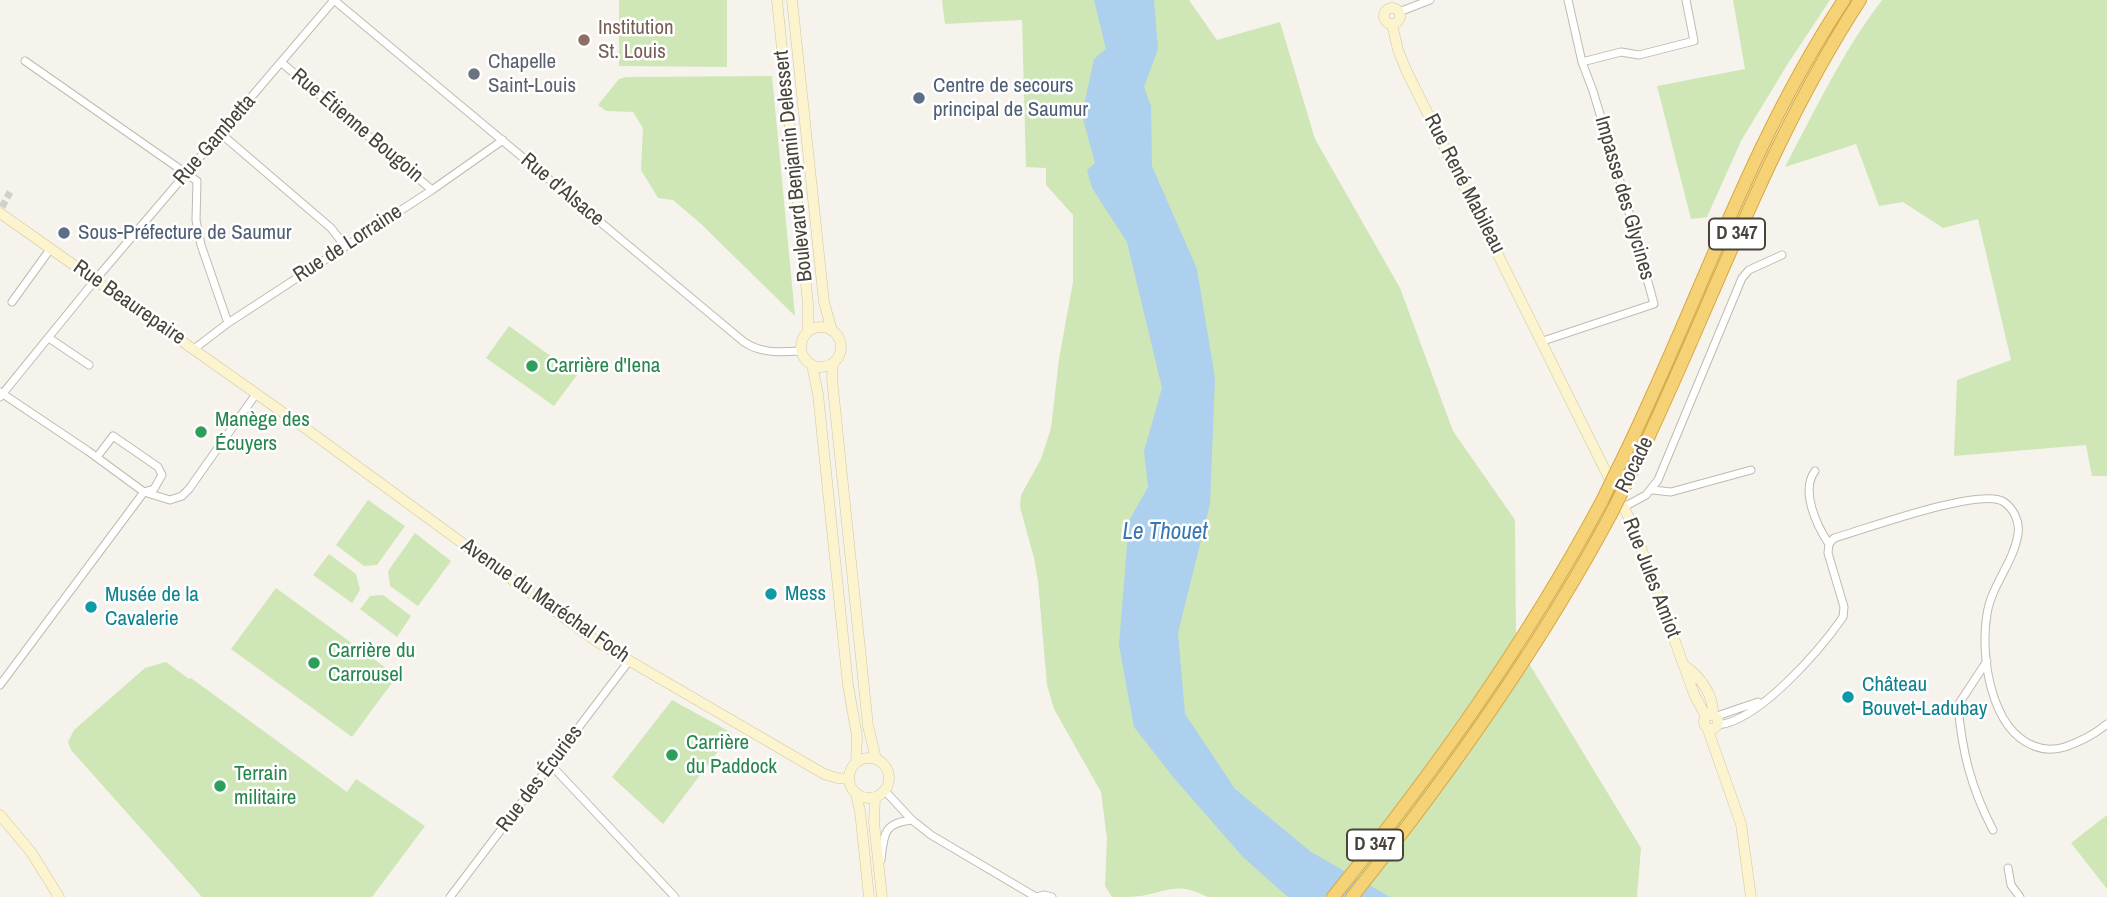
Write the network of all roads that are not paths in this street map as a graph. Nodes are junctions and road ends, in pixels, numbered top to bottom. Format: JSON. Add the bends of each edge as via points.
{"nodes":[{"id":1,"x":334,"y":0,"type":"edge"},
{"id":2,"x":777,"y":0,"type":"edge"},
{"id":3,"x":792,"y":0,"type":"edge"},
{"id":4,"x":1430,"y":0,"type":"edge"},
{"id":5,"x":1568,"y":0,"type":"edge"},
{"id":6,"x":1686,"y":0,"type":"edge"},
{"id":7,"x":1844,"y":0,"type":"edge"},
{"id":8,"x":1860,"y":0,"type":"edge"},
{"id":9,"x":1391,"y":7,"type":"edge"},
{"id":10,"x":25,"y":61,"type":"dead end"},
{"id":11,"x":1582,"y":62,"type":"junction"},
{"id":12,"x":282,"y":63,"type":"junction"},
{"id":13,"x":220,"y":133,"type":"junction"},
{"id":14,"x":503,"y":140,"type":"junction"},
{"id":15,"x":187,"y":172,"type":"junction"},
{"id":16,"x":432,"y":190,"type":"junction"},
{"id":17,"x":1,"y":210,"type":"edge"},
{"id":18,"x":345,"y":246,"type":"junction"},
{"id":19,"x":51,"y":248,"type":"junction"},
{"id":20,"x":1782,"y":255,"type":"dead end"},
{"id":21,"x":96,"y":279,"type":"junction"},
{"id":22,"x":12,"y":302,"type":"dead end"},
{"id":23,"x":228,"y":323,"type":"junction"},
{"id":24,"x":831,"y":331,"type":"junction"},
{"id":25,"x":808,"y":332,"type":"junction"},
{"id":26,"x":49,"y":338,"type":"junction"},
{"id":27,"x":1543,"y":341,"type":"junction"},
{"id":28,"x":194,"y":349,"type":"junction"},
{"id":29,"x":801,"y":351,"type":"junction"},
{"id":30,"x":833,"y":363,"type":"junction"},
{"id":31,"x":89,"y":365,"type":"dead end"},
{"id":32,"x":811,"y":365,"type":"junction"},
{"id":33,"x":1,"y":394,"type":"edge"},
{"id":34,"x":256,"y":394,"type":"junction"},
{"id":35,"x":97,"y":457,"type":"junction"},
{"id":36,"x":1751,"y":470,"type":"dead end"},
{"id":37,"x":1815,"y":471,"type":"dead end"},
{"id":38,"x":1653,"y":490,"type":"junction"},
{"id":39,"x":144,"y":492,"type":"junction"},
{"id":40,"x":1624,"y":507,"type":"junction"},
{"id":41,"x":1829,"y":544,"type":"junction"},
{"id":42,"x":1988,"y":660,"type":"junction"},
{"id":43,"x":629,"y":661,"type":"junction"},
{"id":44,"x":0,"y":666,"type":"edge"},
{"id":45,"x":9,"y":673,"type":"junction"},
{"id":46,"x":0,"y":685,"type":"edge"},
{"id":47,"x":1713,"y":720,"type":"junction"},
{"id":48,"x":2107,"y":724,"type":"edge"},
{"id":49,"x":876,"y":759,"type":"junction"},
{"id":50,"x":856,"y":763,"type":"junction"},
{"id":51,"x":550,"y":764,"type":"junction"},
{"id":52,"x":849,"y":779,"type":"junction"},
{"id":53,"x":885,"y":791,"type":"junction"},
{"id":54,"x":856,"y":794,"type":"junction"},
{"id":55,"x":876,"y":797,"type":"junction"},
{"id":56,"x":0,"y":815,"type":"edge"},
{"id":57,"x":912,"y":820,"type":"junction"},
{"id":58,"x":1993,"y":830,"type":"dead end"},
{"id":59,"x":2008,"y":868,"type":"dead end"},
{"id":60,"x":879,"y":876,"type":"junction"},
{"id":61,"x":59,"y":897,"type":"edge"},
{"id":62,"x":450,"y":897,"type":"edge"},
{"id":63,"x":675,"y":897,"type":"edge"},
{"id":64,"x":869,"y":897,"type":"edge"},
{"id":65,"x":882,"y":897,"type":"edge"},
{"id":66,"x":1036,"y":897,"type":"edge"},
{"id":67,"x":1052,"y":897,"type":"edge"},
{"id":68,"x":1333,"y":897,"type":"edge"},
{"id":69,"x":1352,"y":897,"type":"edge"},
{"id":70,"x":1751,"y":897,"type":"edge"},
{"id":71,"x":2020,"y":897,"type":"edge"}],
"edges":[{"from":1,"to":12,"type":"street","name":"Rue Gambetta"},
{"from":1,"to":14,"type":"street","name":"Rue d'Alsace"},
{"from":2,"to":25,"type":"main road","name":"Boulevard Benjamin Delessert"},
{"from":3,"to":24,"type":"main road","name":"Boulevard Benjamin Delessert","via":[[824,302]]},
{"from":4,"to":9,"type":"street"},
{"from":5,"to":11,"type":"street","name":"Impasse des Glycines"},
{"from":6,"to":11,"type":"street","via":[[1694,41],[1639,55],[1621,52]]},
{"from":7,"to":68,"type":"highway","number":"D 347","bridge":true,"via":[[1757,154],[1602,501],[1524,637],[1479,704]]},
{"from":8,"to":69,"type":"highway","name":"Rocade","number":"D 347","bridge":true,"via":[[1770,160],[1630,476],[1565,596],[1427,801]]},
{"from":9,"to":27,"type":"main road","name":"Rue René Mabileau","via":[[1383,16],[1392,24],[1411,79]]},
{"from":10,"to":15,"type":"street"},
{"from":11,"to":27,"type":"street","name":"Impasse des Glycines","via":[[1654,304]]},
{"from":12,"to":13,"type":"street","name":"Rue Gambetta"},
{"from":12,"to":16,"type":"street","name":"Rue Étienne Bougoin"},
{"from":13,"to":15,"type":"street","name":"Rue Gambetta"},
{"from":13,"to":18,"type":"street","via":[[331,228]]},
{"from":14,"to":16,"type":"street","name":"Rue de Lorraine"},
{"from":14,"to":29,"type":"street","name":"Rue d'Alsace","via":[[744,342],[755,349]]},
{"from":15,"to":21,"type":"street","name":"Rue Gambetta"},
{"from":15,"to":23,"type":"street","via":[[197,181],[201,245]]},
{"from":16,"to":18,"type":"street","name":"Rue de Lorraine"},
{"from":17,"to":19,"type":"main road","name":"Rue Beaurepaire"},
{"from":18,"to":23,"type":"street","name":"Rue de Lorraine"},
{"from":19,"to":21,"type":"main road","name":"Rue Beaurepaire"},
{"from":19,"to":22,"type":"street"},
{"from":20,"to":38,"type":"street","via":[[1742,278]]},
{"from":21,"to":26,"type":"street","name":"Rue Gambetta"},
{"from":21,"to":28,"type":"main road","name":"Rue Beaurepaire"},
{"from":23,"to":28,"type":"street","name":"Rue de Lorraine"},
{"from":24,"to":25,"type":"main road","via":[[820,327]]},
{"from":24,"to":30,"type":"main road","via":[[841,347]]},
{"from":25,"to":29,"type":"main road"},
{"from":26,"to":31,"type":"street"},
{"from":26,"to":33,"type":"street","name":"Rue Gambetta"},
{"from":27,"to":40,"type":"main road","name":"Rue Jules Amiot"},
{"from":28,"to":34,"type":"main road","name":"Rue Beaurepaire"},
{"from":29,"to":32,"type":"main road"},
{"from":30,"to":32,"type":"main road"},
{"from":30,"to":49,"type":"main road","via":[[868,726]]},
{"from":32,"to":50,"type":"main road","via":[[857,736]]},
{"from":33,"to":35,"type":"street"},
{"from":34,"to":39,"type":"street","via":[[182,496],[170,500]]},
{"from":34,"to":43,"type":"main road","name":"Avenue du Maréchal Foch"},
{"from":35,"to":39,"type":"street"},
{"from":35,"to":39,"type":"street","via":[[113,436],[158,467],[162,475],[154,489]]},
{"from":36,"to":38,"type":"street","via":[[1671,492]]},
{"from":37,"to":41,"type":"street","via":[[1808,488],[1818,527]]},
{"from":38,"to":40,"type":"street"},
{"from":39,"to":45,"type":"street"},
{"from":40,"to":47,"type":"main road","name":"Rue Jules Amiot","via":[[1694,694]]},
{"from":41,"to":42,"type":"street","via":[[1834,538],[1965,499],[1993,497],[2004,502],[2018,519],[2018,535],[1987,611]]},
{"from":41,"to":47,"type":"street","via":[[1843,617],[1779,691],[1735,720]]},
{"from":42,"to":48,"type":"street","via":[[2000,714],[2011,731],[2028,743],[2043,749],[2061,748],[2091,737]]},
{"from":42,"to":58,"type":"street","via":[[1958,705],[1965,764]]},
{"from":43,"to":51,"type":"street","name":"Rue des Écuries"},
{"from":43,"to":52,"type":"main road","name":"Avenue du Maréchal Foch","via":[[824,774]]},
{"from":44,"to":45,"type":"street"},
{"from":45,"to":46,"type":"street"},
{"from":47,"to":70,"type":"main road","name":"Rue Jules Amiot","via":[[1709,733],[1741,824]]},
{"from":49,"to":50,"type":"main road"},
{"from":49,"to":53,"type":"main road","via":[[888,773]]},
{"from":50,"to":52,"type":"main road"},
{"from":51,"to":62,"type":"street","name":"Rue des Écuries"},
{"from":51,"to":63,"type":"street"},
{"from":52,"to":54,"type":"main road"},
{"from":53,"to":55,"type":"main road"},
{"from":53,"to":57,"type":"street"},
{"from":54,"to":55,"type":"main road"},
{"from":54,"to":64,"type":"main road"},
{"from":55,"to":60,"type":"main road"},
{"from":56,"to":61,"type":"main road","via":[[31,852]]},
{"from":57,"to":60,"type":"street","via":[[896,822],[887,830]]},
{"from":57,"to":66,"type":"street"},
{"from":59,"to":71,"type":"street","via":[[2011,885]]},
{"from":60,"to":65,"type":"main road"},
{"from":66,"to":67,"type":"street"}]}
